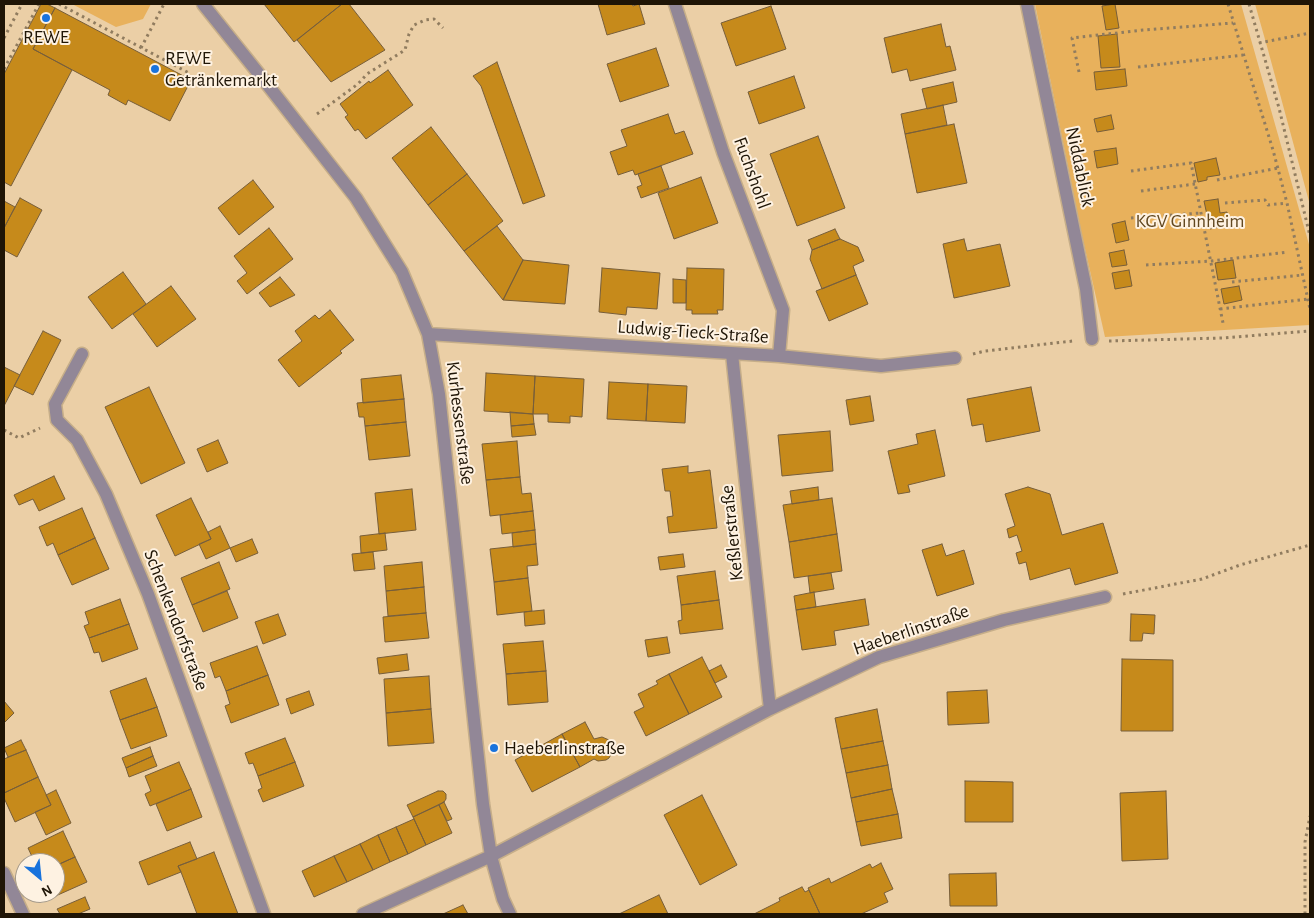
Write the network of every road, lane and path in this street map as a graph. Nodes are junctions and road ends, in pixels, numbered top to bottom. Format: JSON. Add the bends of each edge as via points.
{"nodes":[{"id":1,"x":22,"y":4,"type":"edge"},
{"id":2,"x":39,"y":4,"type":"edge"},
{"id":3,"x":59,"y":4,"type":"edge"},
{"id":4,"x":164,"y":4,"type":"edge"},
{"id":5,"x":203,"y":4,"type":"edge"},
{"id":6,"x":675,"y":4,"type":"edge"},
{"id":7,"x":1027,"y":4,"type":"edge"},
{"id":8,"x":1228,"y":4,"type":"edge"},
{"id":9,"x":1249,"y":4,"type":"edge"},
{"id":10,"x":1233,"y":22,"type":"junction"},
{"id":11,"x":443,"y":28,"type":"dead end"},
{"id":12,"x":1310,"y":33,"type":"edge"},
{"id":13,"x":4,"y":38,"type":"edge"},
{"id":14,"x":1259,"y":43,"type":"junction"},
{"id":15,"x":141,"y":48,"type":"junction"},
{"id":16,"x":1243,"y":55,"type":"junction"},
{"id":17,"x":1138,"y":67,"type":"dead end"},
{"id":18,"x":4,"y":69,"type":"edge"},
{"id":19,"x":1079,"y":72,"type":"dead end"},
{"id":20,"x":189,"y":73,"type":"dead end"},
{"id":21,"x":317,"y":114,"type":"dead end"},
{"id":22,"x":1278,"y":168,"type":"junction"},
{"id":23,"x":1131,"y":171,"type":"dead end"},
{"id":24,"x":1217,"y":180,"type":"dead end"},
{"id":25,"x":1194,"y":184,"type":"junction"},
{"id":26,"x":1141,"y":191,"type":"dead end"},
{"id":27,"x":1225,"y":203,"type":"dead end"},
{"id":28,"x":1287,"y":203,"type":"junction"},
{"id":29,"x":1201,"y":213,"type":"junction"},
{"id":30,"x":1131,"y":218,"type":"dead end"},
{"id":31,"x":1310,"y":236,"type":"edge"},
{"id":32,"x":1288,"y":252,"type":"dead end"},
{"id":33,"x":1210,"y":261,"type":"junction"},
{"id":34,"x":1146,"y":265,"type":"dead end"},
{"id":35,"x":1303,"y":275,"type":"junction"},
{"id":36,"x":1232,"y":282,"type":"dead end"},
{"id":37,"x":1308,"y":299,"type":"junction"},
{"id":38,"x":1220,"y":309,"type":"junction"},
{"id":39,"x":1310,"y":309,"type":"edge"},
{"id":40,"x":1223,"y":323,"type":"dead end"},
{"id":41,"x":1310,"y":331,"type":"edge"},
{"id":42,"x":428,"y":334,"type":"junction"},
{"id":43,"x":1092,"y":339,"type":"junction"},
{"id":44,"x":82,"y":354,"type":"dead end"},
{"id":45,"x":732,"y":354,"type":"junction"},
{"id":46,"x":779,"y":356,"type":"junction"},
{"id":47,"x":955,"y":358,"type":"joint"},
{"id":48,"x":57,"y":420,"type":"junction"},
{"id":49,"x":4,"y":430,"type":"edge"},
{"id":50,"x":1310,"y":545,"type":"edge"},
{"id":51,"x":1105,"y":597,"type":"joint"},
{"id":52,"x":770,"y":709,"type":"junction"},
{"id":53,"x":1310,"y":816,"type":"edge"},
{"id":54,"x":491,"y":856,"type":"junction"},
{"id":55,"x":4,"y":873,"type":"edge"},
{"id":56,"x":23,"y":914,"type":"edge"},
{"id":57,"x":264,"y":914,"type":"edge"},
{"id":58,"x":363,"y":914,"type":"edge"},
{"id":59,"x":510,"y":914,"type":"edge"},
{"id":60,"x":1305,"y":914,"type":"edge"}],
"edges":[{"from":1,"to":13,"type":"path"},
{"from":2,"to":18,"type":"path"},
{"from":3,"to":15,"type":"path"},
{"from":4,"to":15,"type":"path"},
{"from":5,"to":42,"type":"street","name":"Kurhessenstraße","via":[[356,198],[402,272]]},
{"from":6,"to":46,"type":"street","name":"Fuchshohl","via":[[723,152],[783,310]]},
{"from":7,"to":43,"type":"street","name":"Niddablick","via":[[1086,289]]},
{"from":8,"to":10,"type":"path"},
{"from":9,"to":14,"type":"path"},
{"from":10,"to":16,"type":"path"},
{"from":10,"to":19,"type":"path","via":[[1072,38]]},
{"from":11,"to":21,"type":"path","via":[[434,19],[414,26],[408,34],[405,50],[367,74]]},
{"from":12,"to":14,"type":"path"},
{"from":14,"to":31,"type":"path","via":[[1279,108]]},
{"from":15,"to":20,"type":"path"},
{"from":16,"to":17,"type":"path"},
{"from":16,"to":22,"type":"path"},
{"from":22,"to":24,"type":"path"},
{"from":22,"to":28,"type":"path"},
{"from":23,"to":25,"type":"path","via":[[1190,164]]},
{"from":25,"to":26,"type":"path"},
{"from":25,"to":29,"type":"path"},
{"from":27,"to":28,"type":"path","via":[[1265,200],[1268,205]]},
{"from":28,"to":35,"type":"path"},
{"from":29,"to":30,"type":"path"},
{"from":29,"to":33,"type":"path"},
{"from":32,"to":33,"type":"path"},
{"from":33,"to":34,"type":"path"},
{"from":33,"to":38,"type":"path"},
{"from":35,"to":36,"type":"path"},
{"from":35,"to":37,"type":"path"},
{"from":37,"to":38,"type":"path"},
{"from":37,"to":39,"type":"path"},
{"from":38,"to":40,"type":"path"},
{"from":41,"to":43,"type":"path","via":[[1222,338]]},
{"from":42,"to":45,"type":"street","name":"Ludwig-Tieck-Straße"},
{"from":42,"to":54,"type":"street","name":"Kurhessenstraße","via":[[440,394]]},
{"from":43,"to":47,"type":"path","via":[[986,351]]},
{"from":44,"to":48,"type":"street","via":[[55,404]]},
{"from":45,"to":46,"type":"street","name":"Ludwig-Tieck-Straße"},
{"from":45,"to":52,"type":"street","name":"Keßlerstraße"},
{"from":46,"to":47,"type":"street","name":"Ludwig-Tieck-Straße","via":[[881,366]]},
{"from":48,"to":49,"type":"path","via":[[19,438]]},
{"from":48,"to":57,"type":"street","name":"Schenkendorfstraße","via":[[77,440],[106,494],[144,585]]},
{"from":50,"to":51,"type":"path","via":[[1202,579]]},
{"from":51,"to":52,"type":"street","name":"Haeberlinstraße","via":[[1004,620],[879,657]]},
{"from":52,"to":54,"type":"street","name":"Haeberlinstraße"},
{"from":53,"to":60,"type":"path","via":[[1305,842]]},
{"from":54,"to":58,"type":"street","name":"Haeberlinstraße"},
{"from":54,"to":59,"type":"street","name":"Kurhessenstraße"},
{"from":55,"to":56,"type":"street"}]}
